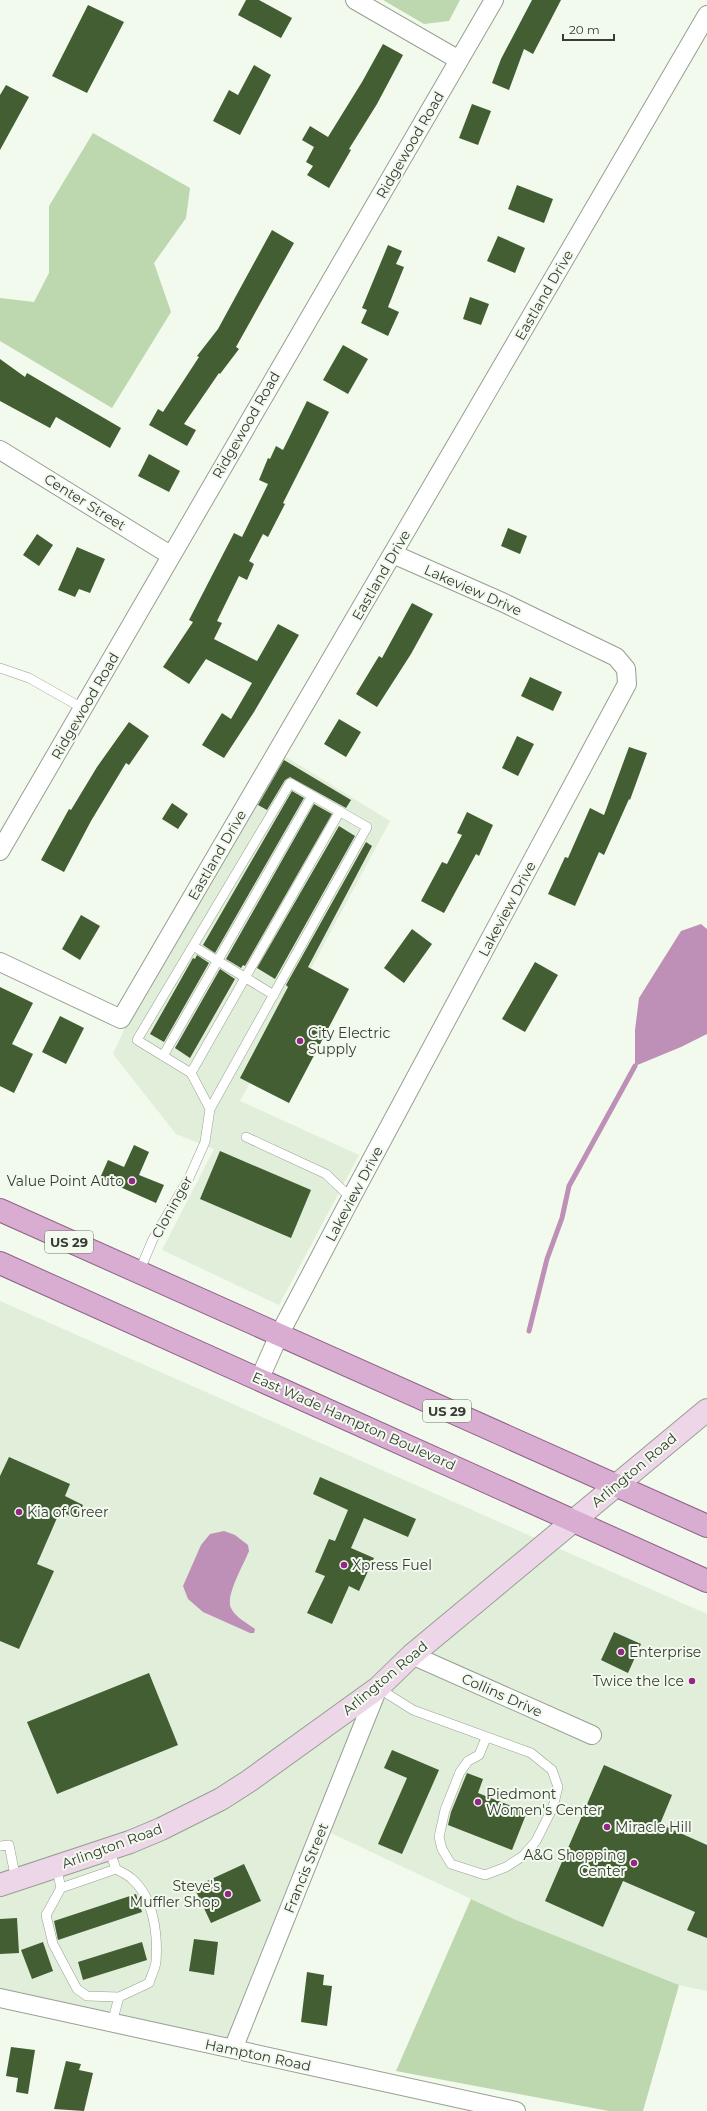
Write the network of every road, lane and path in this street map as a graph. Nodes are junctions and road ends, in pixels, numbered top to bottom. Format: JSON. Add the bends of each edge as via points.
{"nodes":[{"id":1,"x":355,"y":0,"type":"edge"},
{"id":2,"x":494,"y":0,"type":"edge"},
{"id":3,"x":707,"y":15,"type":"edge"},
{"id":4,"x":459,"y":60,"type":"junction"},
{"id":5,"x":0,"y":450,"type":"edge"},
{"id":6,"x":393,"y":554,"type":"junction"},
{"id":7,"x":170,"y":555,"type":"junction"},
{"id":8,"x":0,"y":668,"type":"edge"},
{"id":9,"x":84,"y":709,"type":"junction"},
{"id":10,"x":312,"y":796,"type":"junction"},
{"id":11,"x":340,"y":811,"type":"junction"},
{"id":12,"x":2,"y":846,"type":"edge"},
{"id":13,"x":193,"y":946,"type":"junction"},
{"id":14,"x":218,"y":961,"type":"junction"},
{"id":15,"x":0,"y":962,"type":"edge"},
{"id":16,"x":246,"y":977,"type":"junction"},
{"id":17,"x":274,"y":995,"type":"junction"},
{"id":18,"x":163,"y":1056,"type":"junction"},
{"id":19,"x":191,"y":1073,"type":"junction"},
{"id":20,"x":210,"y":1109,"type":"junction"},
{"id":21,"x":246,"y":1137,"type":"dead end"},
{"id":22,"x":351,"y":1198,"type":"junction"},
{"id":23,"x":0,"y":1210,"type":"edge"},
{"id":24,"x":0,"y":1263,"type":"edge"},
{"id":25,"x":138,"y":1273,"type":"junction"},
{"id":26,"x":279,"y":1335,"type":"junction"},
{"id":27,"x":259,"y":1380,"type":"junction"},
{"id":28,"x":707,"y":1410,"type":"edge"},
{"id":29,"x":615,"y":1486,"type":"junction"},
{"id":30,"x":574,"y":1520,"type":"junction"},
{"id":31,"x":707,"y":1526,"type":"edge"},
{"id":32,"x":707,"y":1581,"type":"edge"},
{"id":33,"x":412,"y":1655,"type":"junction"},
{"id":34,"x":378,"y":1688,"type":"junction"},
{"id":35,"x":592,"y":1735,"type":"dead end"},
{"id":36,"x":486,"y":1738,"type":"junction"},
{"id":37,"x":0,"y":1846,"type":"edge"},
{"id":38,"x":109,"y":1849,"type":"junction"},
{"id":39,"x":56,"y":1866,"type":"junction"},
{"id":40,"x":116,"y":1869,"type":"junction"},
{"id":41,"x":8,"y":1883,"type":"edge"},
{"id":42,"x":62,"y":1888,"type":"junction"},
{"id":43,"x":119,"y":1997,"type":"junction"},
{"id":44,"x":0,"y":1998,"type":"edge"},
{"id":45,"x":85,"y":2006,"type":"junction"},
{"id":46,"x":112,"y":2023,"type":"junction"},
{"id":47,"x":234,"y":2049,"type":"junction"},
{"id":48,"x":516,"y":2111,"type":"edge"}],
"edges":[{"from":1,"to":4,"type":"street"},
{"from":2,"to":4,"type":"street","name":"Ridgewood Road"},
{"from":3,"to":6,"type":"street","name":"Eastland Drive"},
{"from":4,"to":7,"type":"street","name":"Ridgewood Road"},
{"from":5,"to":7,"type":"street","name":"Center Street"},
{"from":6,"to":15,"type":"street","name":"Eastland Drive","via":[[121,1019]]},
{"from":6,"to":22,"type":"street","name":"Lakeview Drive","via":[[502,602],[616,657],[626,669],[627,676],[624,691]]},
{"from":7,"to":9,"type":"street","name":"Ridgewood Road"},
{"from":8,"to":9,"type":"lane","via":[[29,678]]},
{"from":9,"to":12,"type":"street","name":"Ridgewood Road"},
{"from":10,"to":11,"type":"lane"},
{"from":10,"to":13,"type":"lane","via":[[290,783]]},
{"from":10,"to":14,"type":"lane"},
{"from":11,"to":16,"type":"lane"},
{"from":11,"to":17,"type":"lane","via":[[367,827]]},
{"from":13,"to":14,"type":"lane"},
{"from":13,"to":18,"type":"lane","via":[[137,1040]]},
{"from":14,"to":16,"type":"lane"},
{"from":14,"to":18,"type":"lane"},
{"from":16,"to":17,"type":"lane"},
{"from":16,"to":19,"type":"lane"},
{"from":17,"to":20,"type":"lane"},
{"from":18,"to":19,"type":"lane"},
{"from":19,"to":20,"type":"lane"},
{"from":20,"to":25,"type":"lane","name":"Cloninger","via":[[205,1142],[189,1178]]},
{"from":21,"to":22,"type":"lane","via":[[326,1174]]},
{"from":22,"to":26,"type":"street","name":"Lakeview Drive"},
{"from":23,"to":25,"type":"main road","number":"US 29"},
{"from":24,"to":27,"type":"main road","name":"East Wade Hampton Boulevard"},
{"from":25,"to":26,"type":"main road","number":"US 29"},
{"from":26,"to":27,"type":"street","name":"Lakeview Drive"},
{"from":26,"to":29,"type":"main road","number":"US 29"},
{"from":27,"to":30,"type":"main road","name":"East Wade Hampton Boulevard"},
{"from":28,"to":29,"type":"main road","name":"Arlington Road"},
{"from":29,"to":30,"type":"main road","name":"Arlington Road"},
{"from":29,"to":31,"type":"main road","number":"US 29"},
{"from":30,"to":32,"type":"main road","name":"East Wade Hampton Boulevard"},
{"from":30,"to":33,"type":"main road","name":"Arlington Road"},
{"from":33,"to":34,"type":"main road","name":"Arlington Road"},
{"from":33,"to":35,"type":"street","name":"Collins Drive"},
{"from":34,"to":36,"type":"lane","via":[[413,1710]]},
{"from":34,"to":38,"type":"main road","name":"Arlington Road","via":[[221,1800],[161,1830]]},
{"from":34,"to":47,"type":"street","name":"Francis Street"},
{"from":36,"to":36,"type":"lane","via":[[531,1753],[552,1770],[558,1787],[553,1807],[536,1840],[523,1856],[506,1867],[485,1875],[451,1864],[444,1854],[439,1837],[445,1810],[460,1772],[468,1761],[479,1755]]},
{"from":37,"to":41,"type":"lane","via":[[8,1845]]},
{"from":38,"to":39,"type":"main road","name":"Arlington Road"},
{"from":38,"to":40,"type":"lane"},
{"from":39,"to":41,"type":"main road","name":"Arlington Road"},
{"from":39,"to":42,"type":"lane"},
{"from":40,"to":42,"type":"lane"},
{"from":40,"to":43,"type":"lane","via":[[132,1878],[143,1892],[153,1916],[156,1964],[149,1983]]},
{"from":42,"to":45,"type":"lane","via":[[46,1915],[53,1944]]},
{"from":43,"to":45,"type":"lane"},
{"from":43,"to":46,"type":"lane"},
{"from":44,"to":45,"type":"street","name":"Hampton Road"},
{"from":45,"to":46,"type":"street","name":"Hampton Road"},
{"from":46,"to":47,"type":"street","name":"Hampton Road"},
{"from":47,"to":48,"type":"street","name":"Hampton Road"}]}
